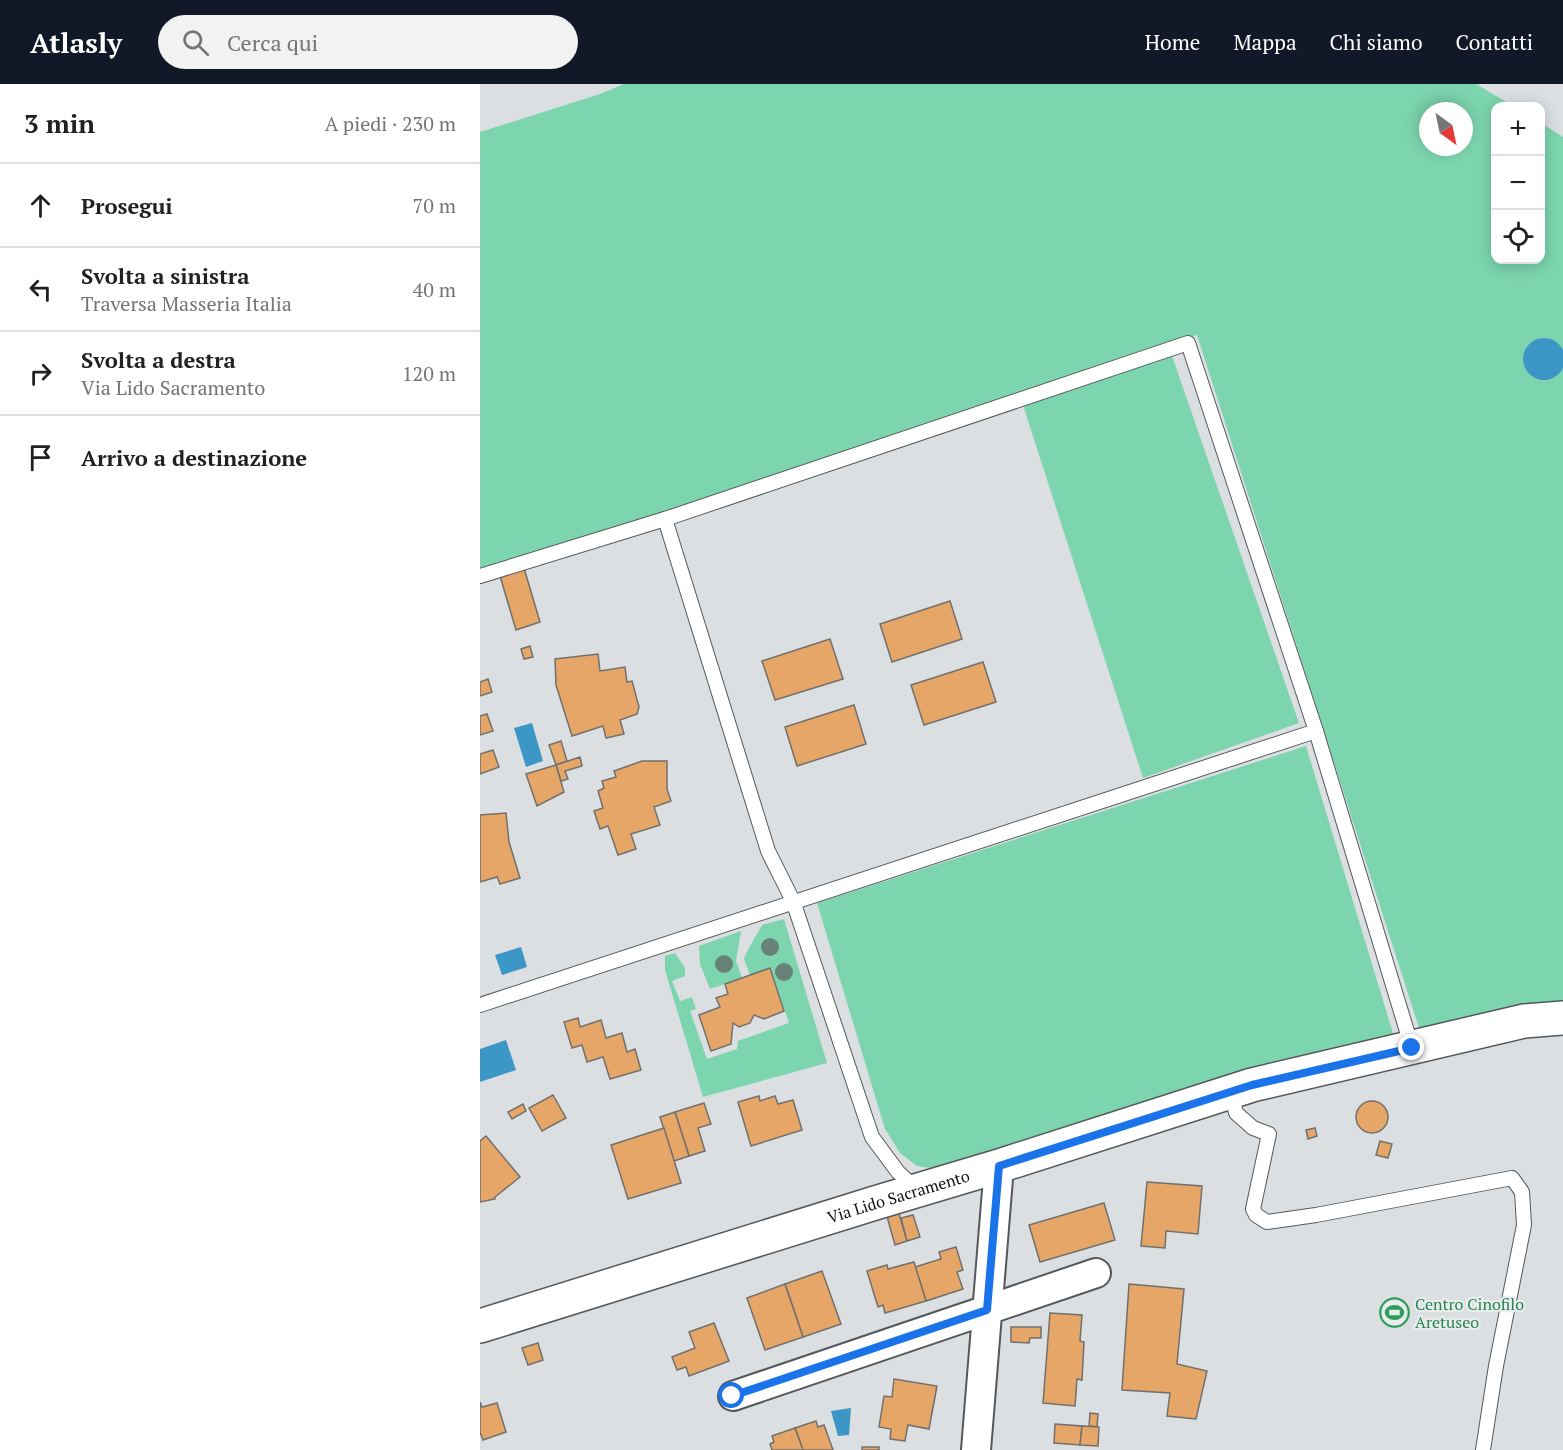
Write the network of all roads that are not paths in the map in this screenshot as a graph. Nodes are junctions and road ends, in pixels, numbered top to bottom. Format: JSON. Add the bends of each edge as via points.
{"nodes":[{"id":1,"x":665,"y":519,"type":"junction"},
{"id":2,"x":480,"y":576,"type":"edge"},
{"id":3,"x":1316,"y":731,"type":"junction"},
{"id":4,"x":793,"y":901,"type":"junction"},
{"id":5,"x":480,"y":1005,"type":"edge"},
{"id":6,"x":1563,"y":1018,"type":"edge"},
{"id":7,"x":1412,"y":1048,"type":"junction"},
{"id":8,"x":1231,"y":1092,"type":"junction"},
{"id":9,"x":999,"y":1166,"type":"junction"},
{"id":10,"x":917,"y":1190,"type":"junction"},
{"id":11,"x":1096,"y":1273,"type":"dead end"},
{"id":12,"x":987,"y":1310,"type":"junction"},
{"id":13,"x":480,"y":1326,"type":"edge"},
{"id":14,"x":732,"y":1396,"type":"dead end"},
{"id":15,"x":976,"y":1450,"type":"edge"},
{"id":16,"x":1483,"y":1450,"type":"edge"}],
"edges":[{"from":1,"to":2,"type":"lane"},
{"from":1,"to":3,"type":"lane","via":[[1188,343]]},
{"from":1,"to":4,"type":"lane","via":[[768,851]]},
{"from":3,"to":4,"type":"lane"},
{"from":3,"to":7,"type":"lane"},
{"from":4,"to":5,"type":"lane"},
{"from":4,"to":10,"type":"lane","via":[[872,1137]]},
{"from":6,"to":7,"type":"street","name":"Via Lido Sacramento","via":[[1524,1021]]},
{"from":7,"to":8,"type":"street","name":"Via Lido Sacramento"},
{"from":8,"to":9,"type":"street","name":"Via Lido Sacramento"},
{"from":8,"to":16,"type":"lane","via":[[1236,1113],[1253,1128],[1269,1134],[1253,1209],[1267,1222],[1512,1178],[1522,1192],[1524,1225]]},
{"from":9,"to":10,"type":"street","name":"Via Lido Sacramento"},
{"from":9,"to":12,"type":"street"},
{"from":10,"to":13,"type":"street","name":"Via Lido Sacramento"},
{"from":11,"to":12,"type":"street"},
{"from":12,"to":14,"type":"street"},
{"from":12,"to":15,"type":"street"}]}
